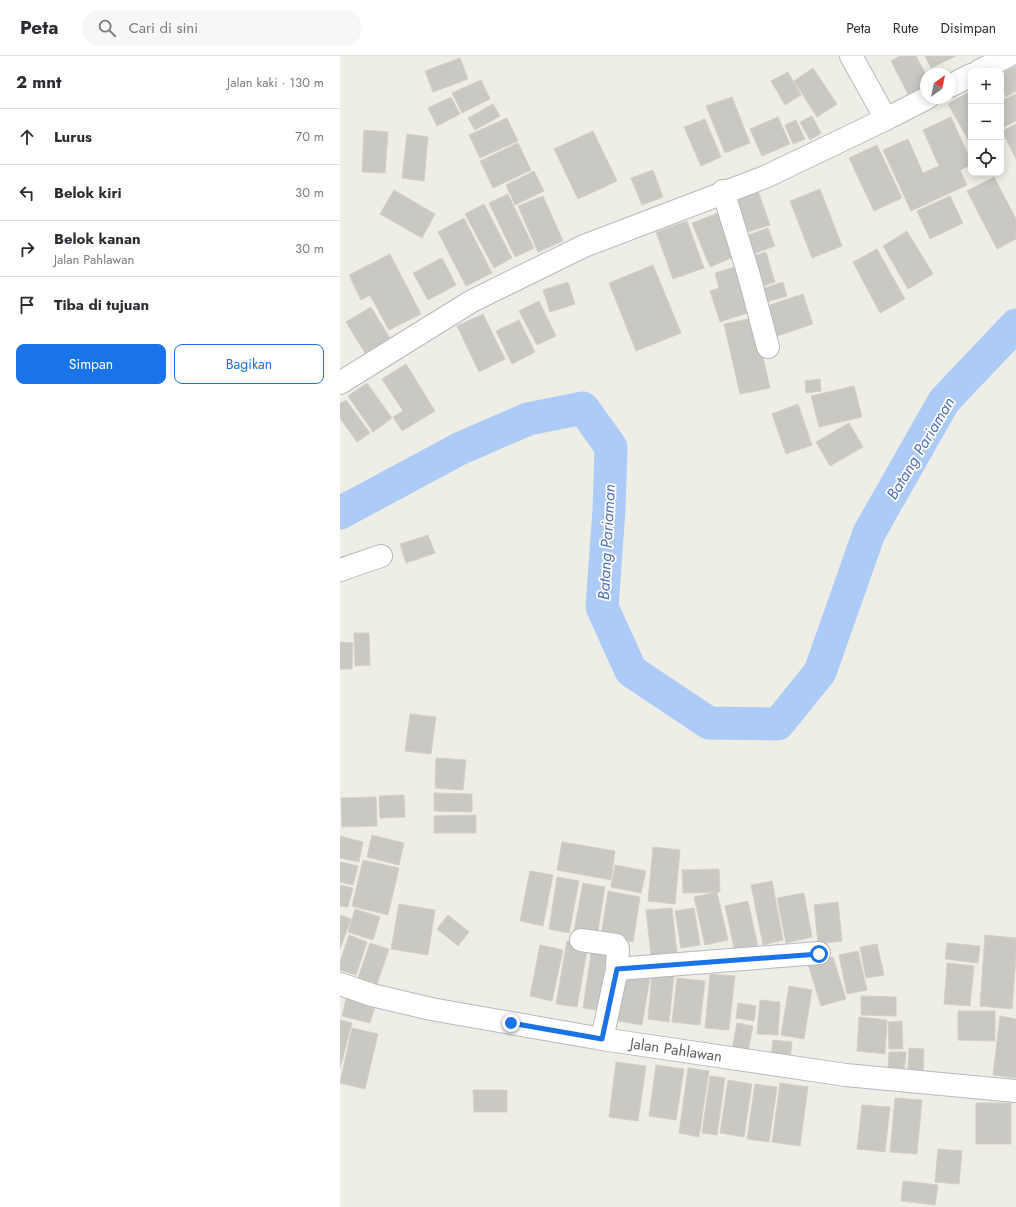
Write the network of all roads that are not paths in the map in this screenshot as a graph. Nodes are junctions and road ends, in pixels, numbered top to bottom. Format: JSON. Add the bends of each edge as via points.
{"nodes":[{"id":1,"x":851,"y":56,"type":"edge"},
{"id":2,"x":1008,"y":56,"type":"edge"},
{"id":3,"x":985,"y":68,"type":"edge"},
{"id":4,"x":968,"y":77,"type":"edge"},
{"id":5,"x":956,"y":83,"type":"edge"},
{"id":6,"x":920,"y":102,"type":"edge"},
{"id":7,"x":886,"y":119,"type":"junction"},
{"id":8,"x":723,"y":191,"type":"junction"},
{"id":9,"x":768,"y":347,"type":"dead end"},
{"id":10,"x":340,"y":383,"type":"edge"},
{"id":11,"x":381,"y":556,"type":"dead end"},
{"id":12,"x":340,"y":570,"type":"edge"},
{"id":13,"x":581,"y":940,"type":"dead end"},
{"id":14,"x":819,"y":954,"type":"dead end"},
{"id":15,"x":617,"y":969,"type":"junction"},
{"id":16,"x":340,"y":984,"type":"edge"},
{"id":17,"x":602,"y":1039,"type":"junction"},
{"id":18,"x":1016,"y":1091,"type":"edge"}],
"edges":[{"from":1,"to":7,"type":"street"},
{"from":2,"to":3,"type":"street"},
{"from":4,"to":5,"type":"street"},
{"from":6,"to":7,"type":"street"},
{"from":7,"to":8,"type":"street","via":[[765,176]]},
{"from":8,"to":9,"type":"street"},
{"from":8,"to":10,"type":"street","via":[[584,246],[472,301]]},
{"from":11,"to":12,"type":"street"},
{"from":13,"to":15,"type":"street","via":[[616,945]]},
{"from":14,"to":15,"type":"street"},
{"from":15,"to":17,"type":"street"},
{"from":16,"to":17,"type":"street","name":"Jalan Pahlawan","via":[[372,995],[431,1009]]},
{"from":17,"to":18,"type":"street","name":"Jalan Pahlawan","via":[[846,1075]]}]}
